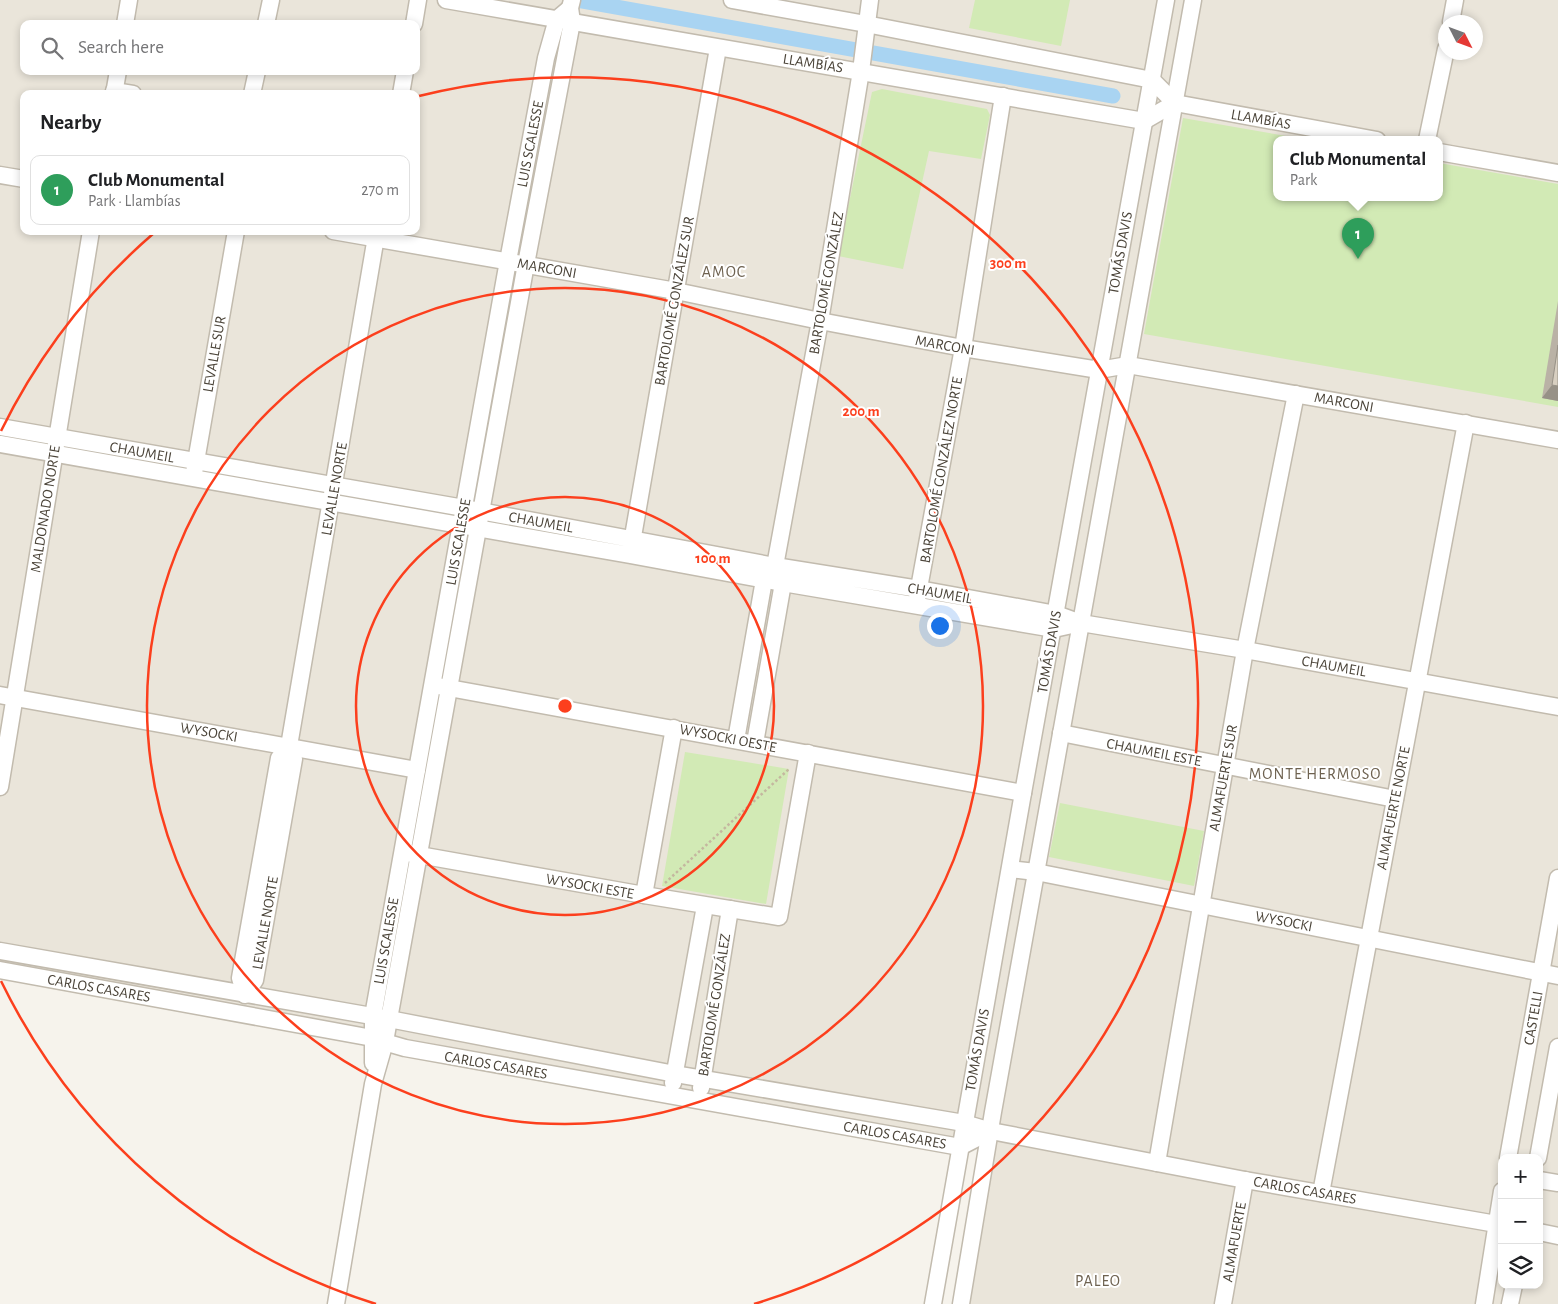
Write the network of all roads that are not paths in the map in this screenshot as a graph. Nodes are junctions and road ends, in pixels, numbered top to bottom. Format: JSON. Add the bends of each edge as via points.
{"nodes":[{"id":1,"x":129,"y":0,"type":"edge"},
{"id":2,"x":271,"y":0,"type":"edge"},
{"id":3,"x":418,"y":0,"type":"edge"},
{"id":4,"x":446,"y":0,"type":"edge"},
{"id":5,"x":732,"y":0,"type":"edge"},
{"id":6,"x":870,"y":0,"type":"edge"},
{"id":7,"x":1166,"y":0,"type":"edge"},
{"id":8,"x":1194,"y":0,"type":"edge"},
{"id":9,"x":1455,"y":0,"type":"edge"},
{"id":10,"x":568,"y":12,"type":"edge"},
{"id":11,"x":1452,"y":15,"type":"edge"},
{"id":12,"x":126,"y":20,"type":"edge"},
{"id":13,"x":267,"y":20,"type":"edge"},
{"id":14,"x":415,"y":20,"type":"edge"},
{"id":15,"x":866,"y":31,"type":"junction"},
{"id":16,"x":718,"y":48,"type":"junction"},
{"id":17,"x":1444,"y":60,"type":"edge"},
{"id":18,"x":862,"y":64,"type":"junction"},
{"id":19,"x":117,"y":75,"type":"edge"},
{"id":20,"x":256,"y":75,"type":"edge"},
{"id":21,"x":404,"y":75,"type":"edge"},
{"id":22,"x":1152,"y":80,"type":"junction"},
{"id":23,"x":114,"y":90,"type":"edge"},
{"id":24,"x":253,"y":90,"type":"edge"},
{"id":25,"x":402,"y":90,"type":"edge"},
{"id":26,"x":1003,"y":96,"type":"junction"},
{"id":27,"x":1175,"y":103,"type":"junction"},
{"id":28,"x":1144,"y":121,"type":"junction"},
{"id":29,"x":1355,"y":136,"type":"edge"},
{"id":30,"x":1429,"y":136,"type":"edge"},
{"id":31,"x":1443,"y":153,"type":"edge"},
{"id":32,"x":1558,"y":173,"type":"edge"},
{"id":33,"x":0,"y":175,"type":"edge"},
{"id":34,"x":20,"y":178,"type":"edge"},
{"id":35,"x":90,"y":235,"type":"edge"},
{"id":36,"x":235,"y":235,"type":"edge"},
{"id":37,"x":377,"y":235,"type":"edge"},
{"id":38,"x":508,"y":261,"type":"junction"},
{"id":39,"x":526,"y":264,"type":"junction"},
{"id":40,"x":676,"y":291,"type":"junction"},
{"id":41,"x":820,"y":321,"type":"junction"},
{"id":42,"x":963,"y":348,"type":"junction"},
{"id":43,"x":1128,"y":364,"type":"junction"},
{"id":44,"x":1098,"y":370,"type":"junction"},
{"id":45,"x":1296,"y":394,"type":"junction"},
{"id":46,"x":1466,"y":424,"type":"junction"},
{"id":47,"x":0,"y":427,"type":"edge"},
{"id":48,"x":57,"y":436,"type":"junction"},
{"id":49,"x":1558,"y":440,"type":"edge"},
{"id":50,"x":0,"y":444,"type":"edge"},
{"id":51,"x":54,"y":453,"type":"junction"},
{"id":52,"x":194,"y":470,"type":"junction"},
{"id":53,"x":334,"y":485,"type":"junction"},
{"id":54,"x":332,"y":502,"type":"junction"},
{"id":55,"x":464,"y":508,"type":"junction"},
{"id":56,"x":482,"y":512,"type":"junction"},
{"id":57,"x":462,"y":525,"type":"junction"},
{"id":58,"x":479,"y":529,"type":"junction"},
{"id":59,"x":631,"y":547,"type":"junction"},
{"id":60,"x":775,"y":566,"type":"junction"},
{"id":61,"x":764,"y":580,"type":"junction"},
{"id":62,"x":783,"y":583,"type":"junction"},
{"id":63,"x":919,"y":589,"type":"junction"},
{"id":64,"x":916,"y":606,"type":"junction"},
{"id":65,"x":1055,"y":622,"type":"junction"},
{"id":66,"x":1080,"y":623,"type":"junction"},
{"id":67,"x":1245,"y":650,"type":"junction"},
{"id":68,"x":1418,"y":681,"type":"junction"},
{"id":69,"x":441,"y":686,"type":"junction"},
{"id":70,"x":8,"y":697,"type":"edge"},
{"id":71,"x":1558,"y":707,"type":"edge"},
{"id":72,"x":674,"y":728,"type":"junction"},
{"id":73,"x":1061,"y":733,"type":"junction"},
{"id":74,"x":736,"y":740,"type":"junction"},
{"id":75,"x":755,"y":744,"type":"junction"},
{"id":76,"x":289,"y":746,"type":"junction"},
{"id":77,"x":808,"y":753,"type":"junction"},
{"id":78,"x":1225,"y":766,"type":"junction"},
{"id":79,"x":417,"y":770,"type":"junction"},
{"id":80,"x":0,"y":787,"type":"edge"},
{"id":81,"x":1023,"y":793,"type":"junction"},
{"id":82,"x":1395,"y":799,"type":"junction"},
{"id":83,"x":402,"y":852,"type":"junction"},
{"id":84,"x":419,"y":854,"type":"junction"},
{"id":85,"x":1010,"y":869,"type":"junction"},
{"id":86,"x":1036,"y":872,"type":"junction"},
{"id":87,"x":1558,"y":878,"type":"edge"},
{"id":88,"x":644,"y":895,"type":"junction"},
{"id":89,"x":1201,"y":904,"type":"junction"},
{"id":90,"x":705,"y":906,"type":"junction"},
{"id":91,"x":730,"y":909,"type":"junction"},
{"id":92,"x":1370,"y":937,"type":"junction"},
{"id":93,"x":0,"y":951,"type":"edge"},
{"id":94,"x":0,"y":970,"type":"edge"},
{"id":95,"x":1541,"y":972,"type":"junction"},
{"id":96,"x":1558,"y":976,"type":"edge"},
{"id":97,"x":245,"y":995,"type":"junction"},
{"id":98,"x":372,"y":1016,"type":"junction"},
{"id":99,"x":389,"y":1019,"type":"junction"},
{"id":100,"x":379,"y":1041,"type":"junction"},
{"id":101,"x":1558,"y":1047,"type":"edge"},
{"id":102,"x":675,"y":1074,"type":"junction"},
{"id":103,"x":702,"y":1078,"type":"junction"},
{"id":104,"x":671,"y":1096,"type":"junction"},
{"id":105,"x":699,"y":1100,"type":"junction"},
{"id":106,"x":964,"y":1123,"type":"junction"},
{"id":107,"x":991,"y":1131,"type":"junction"},
{"id":108,"x":960,"y":1147,"type":"junction"},
{"id":109,"x":1509,"y":1154,"type":"edge"},
{"id":110,"x":1539,"y":1154,"type":"edge"},
{"id":111,"x":1157,"y":1163,"type":"junction"},
{"id":112,"x":1245,"y":1180,"type":"junction"},
{"id":113,"x":1543,"y":1181,"type":"edge"},
{"id":114,"x":1558,"y":1183,"type":"edge"},
{"id":115,"x":1321,"y":1193,"type":"junction"},
{"id":116,"x":1498,"y":1225,"type":"edge"},
{"id":117,"x":1498,"y":1230,"type":"edge"},
{"id":118,"x":1543,"y":1233,"type":"edge"},
{"id":119,"x":1558,"y":1236,"type":"edge"},
{"id":120,"x":1513,"y":1289,"type":"edge"},
{"id":121,"x":336,"y":1304,"type":"edge"},
{"id":122,"x":933,"y":1304,"type":"edge"},
{"id":123,"x":961,"y":1304,"type":"edge"},
{"id":124,"x":1223,"y":1304,"type":"edge"},
{"id":125,"x":1484,"y":1304,"type":"edge"},
{"id":126,"x":1510,"y":1304,"type":"edge"}],
"edges":[{"from":1,"to":12,"type":"street"},
{"from":2,"to":13,"type":"street"},
{"from":3,"to":14,"type":"street"},
{"from":4,"to":10,"type":"street","name":"LLAMBÍAS"},
{"from":5,"to":15,"type":"street"},
{"from":6,"to":15,"type":"street","name":"BARTOLOMÉ GONZÁLEZ"},
{"from":7,"to":22,"type":"street","name":"TOMÁS DAVIS"},
{"from":8,"to":27,"type":"street","name":"TOMÁS DAVIS"},
{"from":9,"to":11,"type":"street"},
{"from":10,"to":16,"type":"street","name":"LLAMBÍAS"},
{"from":10,"to":38,"type":"street","name":"LUIS SCALESSE","via":[[546,58]]},
{"from":10,"to":39,"type":"street","name":"LUIS SCALESSE"},
{"from":15,"to":18,"type":"street","name":"BARTOLOMÉ GONZÁLEZ"},
{"from":15,"to":22,"type":"street"},
{"from":16,"to":18,"type":"street","name":"LLAMBÍAS"},
{"from":16,"to":40,"type":"street","name":"BARTOLOMÉ GONZÁLEZ SUR"},
{"from":17,"to":30,"type":"street"},
{"from":18,"to":26,"type":"street","name":"LLAMBÍAS"},
{"from":18,"to":41,"type":"street","name":"BARTOLOMÉ GONZÁLEZ"},
{"from":19,"to":23,"type":"street"},
{"from":20,"to":24,"type":"street"},
{"from":21,"to":25,"type":"street"},
{"from":22,"to":27,"type":"street"},
{"from":22,"to":28,"type":"street","name":"TOMÁS DAVIS"},
{"from":26,"to":28,"type":"street","name":"LLAMBÍAS"},
{"from":26,"to":42,"type":"street","name":"BARTOLOMÉ GONZÁLEZ NORTE"},
{"from":27,"to":28,"type":"street"},
{"from":27,"to":29,"type":"street","name":"LLAMBÍAS"},
{"from":27,"to":43,"type":"street","name":"TOMÁS DAVIS"},
{"from":28,"to":44,"type":"street","name":"TOMÁS DAVIS"},
{"from":31,"to":32,"type":"street"},
{"from":33,"to":34,"type":"street"},
{"from":35,"to":48,"type":"street","name":"MALDONADO NORTE"},
{"from":36,"to":52,"type":"street","name":"LEVALLE SUR"},
{"from":37,"to":38,"type":"street","name":"MARCONI"},
{"from":37,"to":53,"type":"street","name":"LEVALLE NORTE"},
{"from":38,"to":39,"type":"street","name":"MARCONI"},
{"from":38,"to":55,"type":"street","name":"LUIS SCALESSE"},
{"from":39,"to":40,"type":"street","name":"MARCONI"},
{"from":39,"to":56,"type":"street","name":"LUIS SCALESSE"},
{"from":40,"to":41,"type":"street","name":"MARCONI"},
{"from":40,"to":59,"type":"street","name":"BARTOLOMÉ GONZÁLEZ SUR"},
{"from":41,"to":42,"type":"street","name":"MARCONI"},
{"from":41,"to":60,"type":"street","name":"BARTOLOMÉ GONZÁLEZ"},
{"from":42,"to":44,"type":"street","name":"MARCONI"},
{"from":42,"to":63,"type":"street","name":"BARTOLOMÉ GONZÁLEZ NORTE"},
{"from":43,"to":44,"type":"street","name":"MARCONI"},
{"from":43,"to":45,"type":"street","name":"MARCONI"},
{"from":43,"to":66,"type":"street","name":"TOMÁS DAVIS"},
{"from":44,"to":65,"type":"street","name":"TOMÁS DAVIS"},
{"from":45,"to":46,"type":"street","name":"MARCONI"},
{"from":45,"to":67,"type":"street","name":"ALMAFUERTE SUR"},
{"from":46,"to":49,"type":"street","name":"MARCONI"},
{"from":46,"to":68,"type":"street","name":"ALMAFUERTE NORTE"},
{"from":47,"to":48,"type":"street","name":"CHAUMEIL"},
{"from":48,"to":51,"type":"street","name":"MALDONADO NORTE"},
{"from":48,"to":52,"type":"street","name":"CHAUMEIL"},
{"from":50,"to":51,"type":"street","name":"CHAUMEIL"},
{"from":51,"to":52,"type":"street","name":"CHAUMEIL"},
{"from":51,"to":70,"type":"street","name":"MALDONADO NORTE"},
{"from":52,"to":53,"type":"street","name":"CHAUMEIL"},
{"from":52,"to":54,"type":"street","name":"CHAUMEIL"},
{"from":53,"to":54,"type":"street","name":"LEVALLE NORTE"},
{"from":53,"to":55,"type":"street","name":"CHAUMEIL"},
{"from":54,"to":57,"type":"street","name":"CHAUMEIL"},
{"from":54,"to":76,"type":"street","name":"LEVALLE NORTE"},
{"from":55,"to":56,"type":"street","name":"CHAUMEIL"},
{"from":55,"to":57,"type":"street","name":"LUIS SCALESSE"},
{"from":56,"to":58,"type":"street","name":"LUIS SCALESSE"},
{"from":56,"to":59,"type":"street","name":"CHAUMEIL"},
{"from":57,"to":58,"type":"street","name":"CHAUMEIL"},
{"from":57,"to":69,"type":"street","name":"LUIS SCALESSE"},
{"from":58,"to":59,"type":"street","name":"CHAUMEIL"},
{"from":58,"to":69,"type":"street","name":"LUIS SCALESSE"},
{"from":59,"to":60,"type":"street","name":"CHAUMEIL"},
{"from":59,"to":61,"type":"street","name":"CHAUMEIL"},
{"from":60,"to":61,"type":"street","name":"BARTOLOMÉ GONZÁLEZ"},
{"from":60,"to":62,"type":"street"},
{"from":60,"to":63,"type":"street","name":"CHAUMEIL"},
{"from":61,"to":62,"type":"street","name":"CHAUMEIL"},
{"from":61,"to":74,"type":"street","name":"BARTOLOMÉ GONZÁLEZ"},
{"from":62,"to":64,"type":"street","name":"CHAUMEIL"},
{"from":62,"to":75,"type":"street"},
{"from":63,"to":64,"type":"street","name":"BARTOLOMÉ GONZÁLEZ NORTE"},
{"from":63,"to":65,"type":"street","name":"CHAUMEIL"},
{"from":64,"to":65,"type":"street","name":"CHAUMEIL"},
{"from":65,"to":66,"type":"street","name":"CHAUMEIL"},
{"from":65,"to":81,"type":"street","name":"TOMÁS DAVIS"},
{"from":66,"to":67,"type":"street","name":"CHAUMEIL"},
{"from":66,"to":73,"type":"street","name":"TOMÁS DAVIS"},
{"from":67,"to":68,"type":"street","name":"CHAUMEIL"},
{"from":67,"to":78,"type":"street","name":"ALMAFUERTE SUR"},
{"from":68,"to":71,"type":"street","name":"CHAUMEIL"},
{"from":68,"to":82,"type":"street","name":"ALMAFUERTE NORTE"},
{"from":69,"to":72,"type":"street","name":"WYSOCKI OESTE"},
{"from":69,"to":79,"type":"street","name":"LUIS SCALESSE"},
{"from":69,"to":84,"type":"street","name":"LUIS SCALESSE"},
{"from":70,"to":76,"type":"street","name":"WYSOCKI"},
{"from":70,"to":80,"type":"street","name":"MALDONADO NORTE"},
{"from":72,"to":74,"type":"street","name":"WYSOCKI OESTE"},
{"from":72,"to":88,"type":"street"},
{"from":73,"to":78,"type":"street","name":"CHAUMEIL ESTE"},
{"from":73,"to":86,"type":"street","name":"TOMÁS DAVIS"},
{"from":74,"to":75,"type":"street","name":"WYSOCKI OESTE"},
{"from":75,"to":77,"type":"street","name":"WYSOCKI OESTE"},
{"from":76,"to":79,"type":"street","name":"WYSOCKI"},
{"from":76,"to":97,"type":"street","name":"LEVALLE NORTE","via":[[280,758],[240,978]]},
{"from":77,"to":81,"type":"street","name":"WYSOCKI OESTE"},
{"from":77,"to":91,"type":"street","name":"WYSOCKI ESTE","via":[[779,917]]},
{"from":78,"to":82,"type":"street","name":"CHAUMEIL ESTE"},
{"from":78,"to":89,"type":"street","name":"ALMAFUERTE SUR"},
{"from":79,"to":83,"type":"street","name":"LUIS SCALESSE"},
{"from":81,"to":85,"type":"street","name":"TOMÁS DAVIS"},
{"from":82,"to":92,"type":"street","name":"ALMAFUERTE NORTE"},
{"from":83,"to":84,"type":"street","name":"WYSOCKI ESTE"},
{"from":83,"to":98,"type":"street","name":"LUIS SCALESSE"},
{"from":84,"to":88,"type":"street","name":"WYSOCKI ESTE"},
{"from":84,"to":99,"type":"street","name":"LUIS SCALESSE"},
{"from":85,"to":86,"type":"street","name":"WYSOCKI"},
{"from":85,"to":106,"type":"street","name":"TOMÁS DAVIS"},
{"from":86,"to":89,"type":"street","name":"WYSOCKI"},
{"from":86,"to":107,"type":"street","name":"TOMÁS DAVIS"},
{"from":87,"to":95,"type":"street","name":"CASTELLI"},
{"from":88,"to":90,"type":"street","name":"WYSOCKI ESTE"},
{"from":89,"to":92,"type":"street","name":"WYSOCKI"},
{"from":89,"to":111,"type":"street","name":"ALMAFUERTE SUR"},
{"from":90,"to":91,"type":"street","name":"WYSOCKI ESTE"},
{"from":90,"to":102,"type":"street","name":"BARTOLOMÉ GONZÁLEZ"},
{"from":91,"to":103,"type":"street","name":"BARTOLOMÉ GONZÁLEZ"},
{"from":92,"to":95,"type":"street","name":"WYSOCKI"},
{"from":92,"to":115,"type":"street","name":"ALMAFUERTE NORTE"},
{"from":93,"to":97,"type":"street","name":"CARLOS CASARES"},
{"from":94,"to":100,"type":"street","name":"CARLOS CASARES"},
{"from":95,"to":96,"type":"street","name":"WYSOCKI"},
{"from":95,"to":109,"type":"street","name":"CASTELLI"},
{"from":97,"to":98,"type":"street","name":"CARLOS CASARES"},
{"from":98,"to":99,"type":"street","name":"CARLOS CASARES"},
{"from":98,"to":100,"type":"street","name":"LUIS SCALESSE"},
{"from":99,"to":100,"type":"street","name":"LUIS SCALESSE"},
{"from":99,"to":102,"type":"street","name":"CARLOS CASARES"},
{"from":100,"to":104,"type":"street","name":"CARLOS CASARES"},
{"from":100,"to":121,"type":"street","name":"LUIS SCALESSE"},
{"from":101,"to":110,"type":"street","name":"CASTELLI"},
{"from":102,"to":103,"type":"street","name":"CARLOS CASARES"},
{"from":102,"to":104,"type":"street","name":"BARTOLOMÉ GONZÁLEZ"},
{"from":103,"to":105,"type":"street","name":"BARTOLOMÉ GONZÁLEZ"},
{"from":103,"to":106,"type":"street","name":"CARLOS CASARES"},
{"from":104,"to":105,"type":"street","name":"CARLOS CASARES"},
{"from":105,"to":108,"type":"street","name":"CARLOS CASARES"},
{"from":106,"to":107,"type":"street","name":"CARLOS CASARES"},
{"from":106,"to":108,"type":"street","name":"TOMÁS DAVIS"},
{"from":107,"to":108,"type":"street","name":"CARLOS CASARES"},
{"from":107,"to":111,"type":"street","name":"CARLOS CASARES"},
{"from":107,"to":123,"type":"street","name":"TOMÁS DAVIS"},
{"from":108,"to":122,"type":"street","name":"TOMÁS DAVIS"},
{"from":111,"to":112,"type":"street","name":"CARLOS CASARES"},
{"from":112,"to":115,"type":"street","name":"CARLOS CASARES"},
{"from":112,"to":124,"type":"street","name":"ALMAFUERTE"},
{"from":113,"to":114,"type":"street"},
{"from":115,"to":116,"type":"street","name":"CARLOS CASARES"},
{"from":117,"to":125,"type":"street"},
{"from":118,"to":119,"type":"street"},
{"from":120,"to":126,"type":"street"}]}
